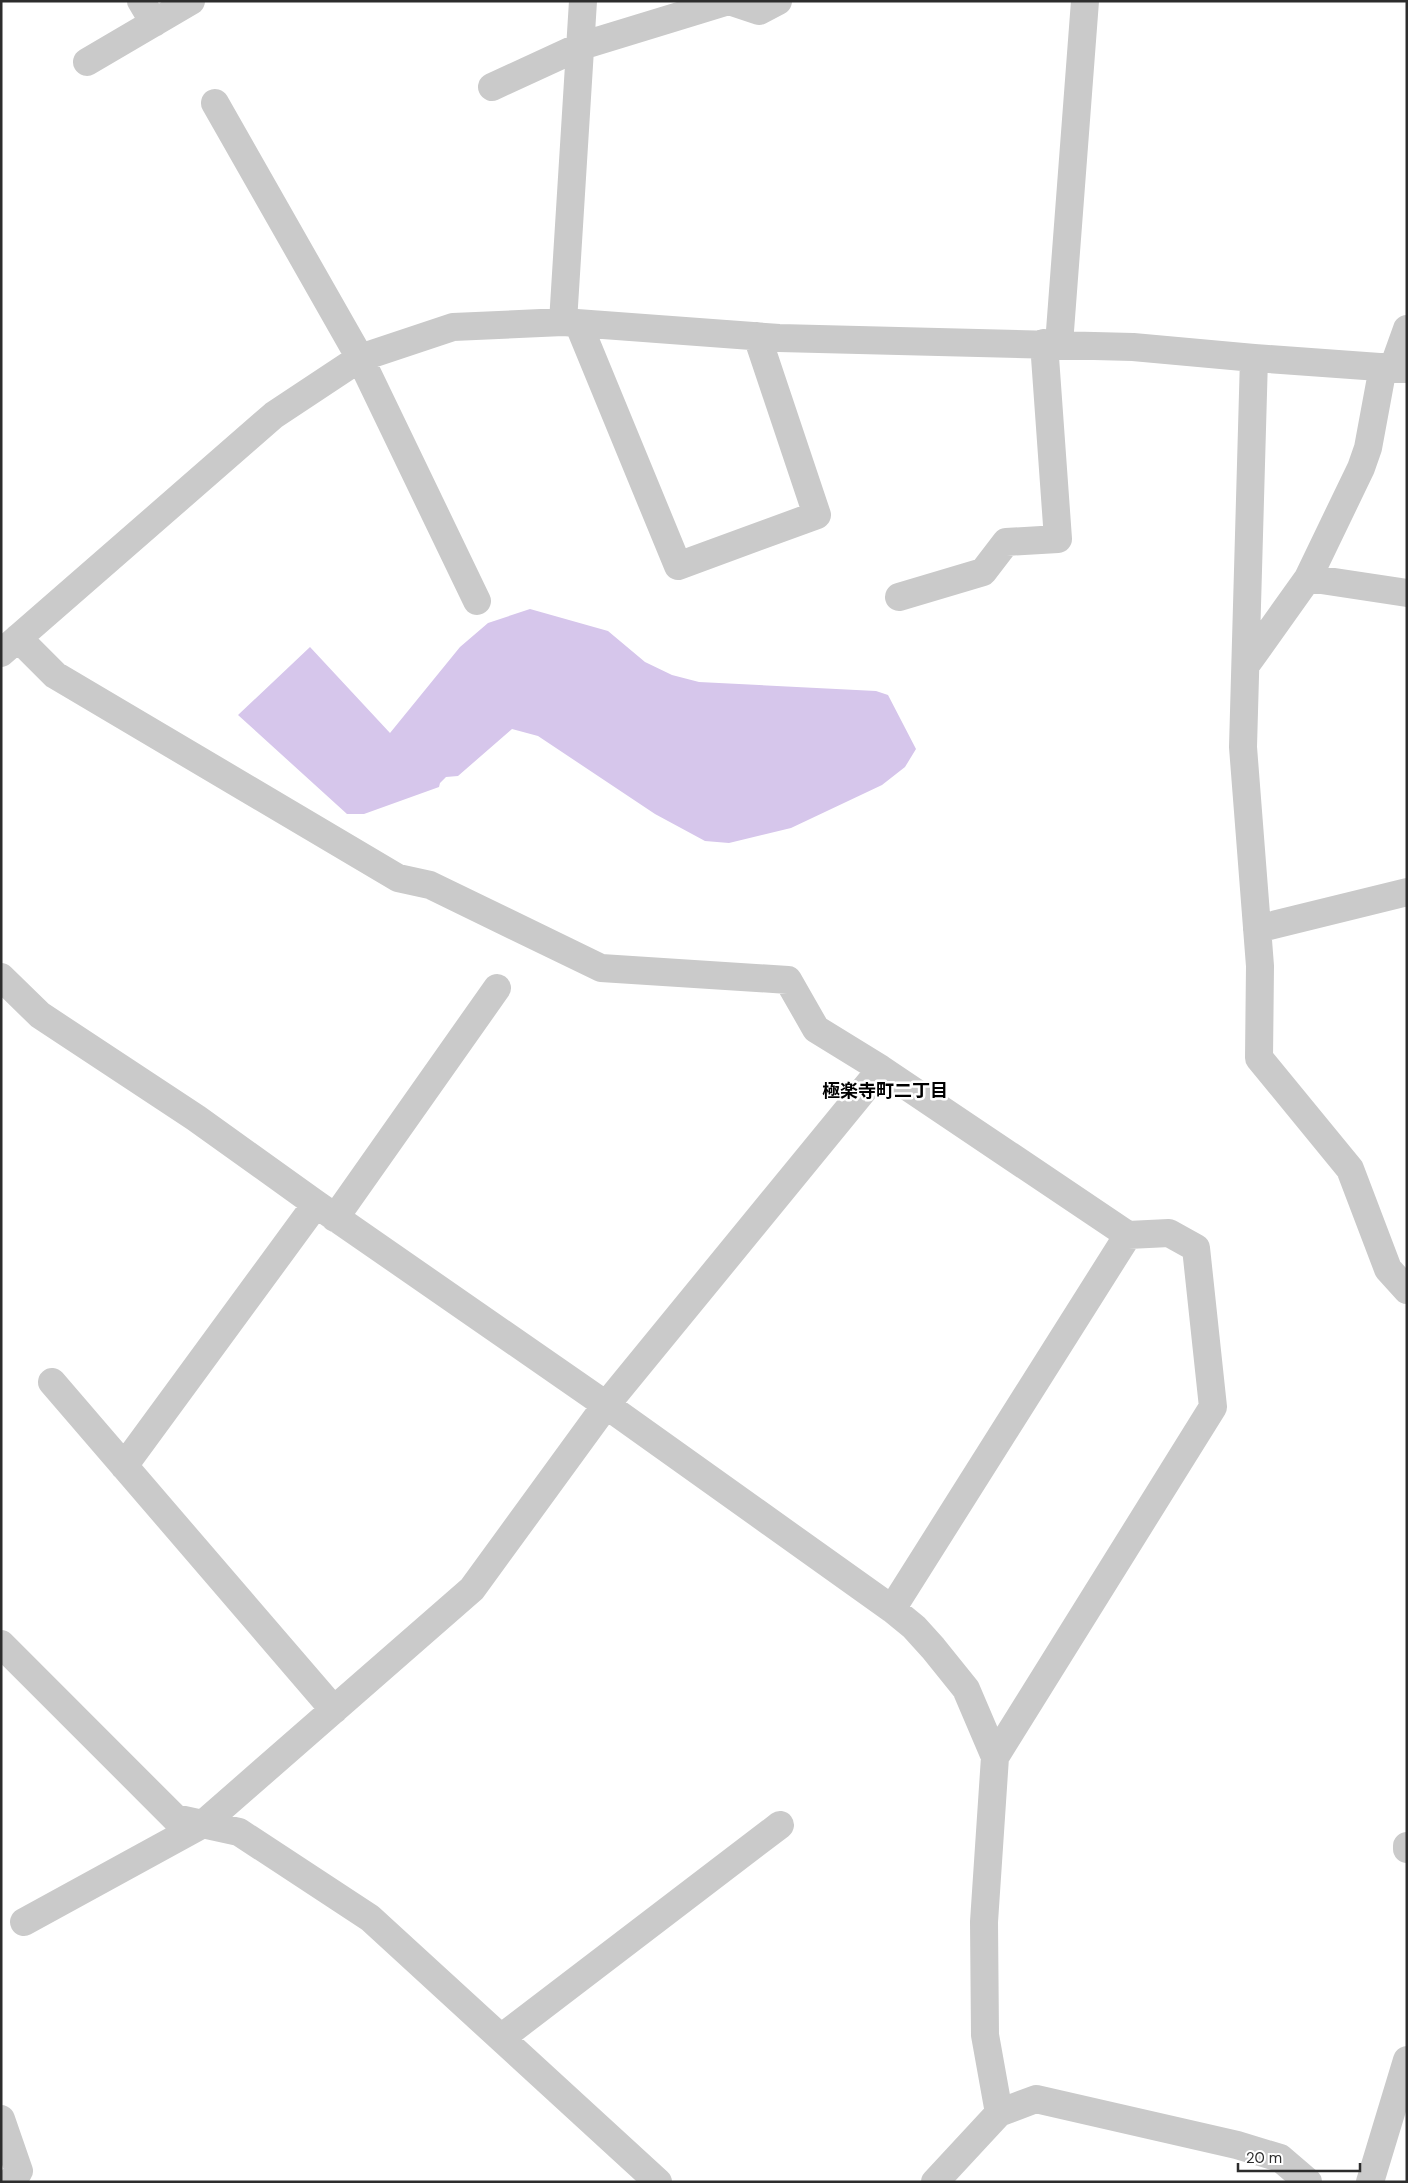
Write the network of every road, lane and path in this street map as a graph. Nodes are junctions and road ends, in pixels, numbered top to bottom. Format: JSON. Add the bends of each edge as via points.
{"nodes":[{"id":1,"x":192,"y":1,"type":"edge"},
{"id":2,"x":583,"y":1,"type":"edge"},
{"id":3,"x":728,"y":1,"type":"edge"},
{"id":4,"x":778,"y":1,"type":"edge"},
{"id":5,"x":1086,"y":1,"type":"edge"},
{"id":6,"x":148,"y":12,"type":"edge"},
{"id":7,"x":581,"y":46,"type":"junction"},
{"id":8,"x":87,"y":62,"type":"dead end"},
{"id":9,"x":492,"y":87,"type":"dead end"},
{"id":10,"x":215,"y":103,"type":"dead end"},
{"id":11,"x":570,"y":322,"type":"junction"},
{"id":12,"x":1407,"y":329,"type":"edge"},
{"id":13,"x":757,"y":336,"type":"junction"},
{"id":14,"x":1052,"y":343,"type":"junction"},
{"id":15,"x":360,"y":358,"type":"junction"},
{"id":16,"x":1254,"y":358,"type":"junction"},
{"id":17,"x":1394,"y":368,"type":"edge"},
{"id":18,"x":1308,"y":578,"type":"junction"},
{"id":19,"x":1407,"y":593,"type":"edge"},
{"id":20,"x":899,"y":596,"type":"dead end"},
{"id":21,"x":477,"y":601,"type":"dead end"},
{"id":22,"x":10,"y":646,"type":"edge"},
{"id":23,"x":1246,"y":665,"type":"junction"},
{"id":24,"x":1407,"y":892,"type":"edge"},
{"id":25,"x":1257,"y":929,"type":"junction"},
{"id":26,"x":1,"y":977,"type":"edge"},
{"id":27,"x":497,"y":988,"type":"dead end"},
{"id":28,"x":881,"y":1069,"type":"junction"},
{"id":29,"x":326,"y":1211,"type":"junction"},
{"id":30,"x":1128,"y":1235,"type":"junction"},
{"id":31,"x":1407,"y":1290,"type":"edge"},
{"id":32,"x":52,"y":1382,"type":"dead end"},
{"id":33,"x":606,"y":1405,"type":"junction"},
{"id":34,"x":124,"y":1466,"type":"junction"},
{"id":35,"x":892,"y":1610,"type":"junction"},
{"id":36,"x":1,"y":1644,"type":"edge"},
{"id":37,"x":334,"y":1710,"type":"junction"},
{"id":38,"x":995,"y":1756,"type":"junction"},
{"id":39,"x":203,"y":1824,"type":"junction"},
{"id":40,"x":780,"y":1825,"type":"dead end"},
{"id":41,"x":24,"y":1922,"type":"dead end"},
{"id":42,"x":501,"y":2038,"type":"junction"},
{"id":43,"x":1407,"y":2060,"type":"edge"},
{"id":44,"x":999,"y":2113,"type":"junction"},
{"id":45,"x":1,"y":2119,"type":"edge"},
{"id":46,"x":11,"y":2182,"type":"edge"},
{"id":47,"x":658,"y":2182,"type":"edge"},
{"id":48,"x":935,"y":2182,"type":"edge"},
{"id":49,"x":1308,"y":2182,"type":"edge"},
{"id":50,"x":1370,"y":2182,"type":"edge"}],
"edges":[{"from":1,"to":6,"type":"street"},
{"from":2,"to":7,"type":"street"},
{"from":3,"to":4,"type":"street","via":[[759,11]]},
{"from":3,"to":7,"type":"street"},
{"from":5,"to":14,"type":"street"},
{"from":6,"to":8,"type":"street"},
{"from":7,"to":9,"type":"street"},
{"from":7,"to":11,"type":"street"},
{"from":10,"to":15,"type":"street"},
{"from":11,"to":13,"type":"street"},
{"from":11,"to":13,"type":"street","via":[[678,566],[817,516]]},
{"from":11,"to":15,"type":"street","via":[[453,327]]},
{"from":12,"to":17,"type":"street"},
{"from":13,"to":14,"type":"street"},
{"from":14,"to":16,"type":"street"},
{"from":14,"to":20,"type":"street","via":[[1058,539],[1006,542],[983,572]]},
{"from":15,"to":21,"type":"street"},
{"from":15,"to":22,"type":"street","via":[[274,415]]},
{"from":16,"to":17,"type":"street"},
{"from":16,"to":23,"type":"street"},
{"from":17,"to":18,"type":"street","via":[[1368,448]]},
{"from":18,"to":19,"type":"street"},
{"from":18,"to":23,"type":"street"},
{"from":22,"to":28,"type":"street","via":[[398,878],[430,885],[601,968],[788,980],[816,1029]]},
{"from":23,"to":25,"type":"street","via":[[1243,747]]},
{"from":24,"to":25,"type":"street"},
{"from":25,"to":31,"type":"street","via":[[1259,1058],[1350,1169],[1388,1269]]},
{"from":26,"to":29,"type":"street","via":[[40,1015],[196,1118]]},
{"from":27,"to":29,"type":"street"},
{"from":28,"to":30,"type":"street"},
{"from":28,"to":33,"type":"street"},
{"from":29,"to":33,"type":"street"},
{"from":29,"to":34,"type":"street"},
{"from":30,"to":35,"type":"street"},
{"from":30,"to":38,"type":"street","via":[[1169,1233],[1196,1248],[1213,1406]]},
{"from":32,"to":34,"type":"street"},
{"from":33,"to":35,"type":"street"},
{"from":33,"to":37,"type":"street","via":[[472,1589]]},
{"from":34,"to":37,"type":"street"},
{"from":35,"to":38,"type":"street","via":[[914,1627],[966,1689]]},
{"from":36,"to":39,"type":"street","via":[[175,1818]]},
{"from":37,"to":39,"type":"street"},
{"from":38,"to":44,"type":"street","via":[[984,1922],[985,2035]]},
{"from":39,"to":41,"type":"street"},
{"from":39,"to":42,"type":"street","via":[[239,1832],[370,1918]]},
{"from":40,"to":42,"type":"street"},
{"from":42,"to":47,"type":"street"},
{"from":43,"to":50,"type":"street"},
{"from":44,"to":48,"type":"street"},
{"from":44,"to":49,"type":"street","via":[[1036,2099],[1238,2145],[1280,2158]]},
{"from":45,"to":46,"type":"street","via":[[19,2171]]}]}
